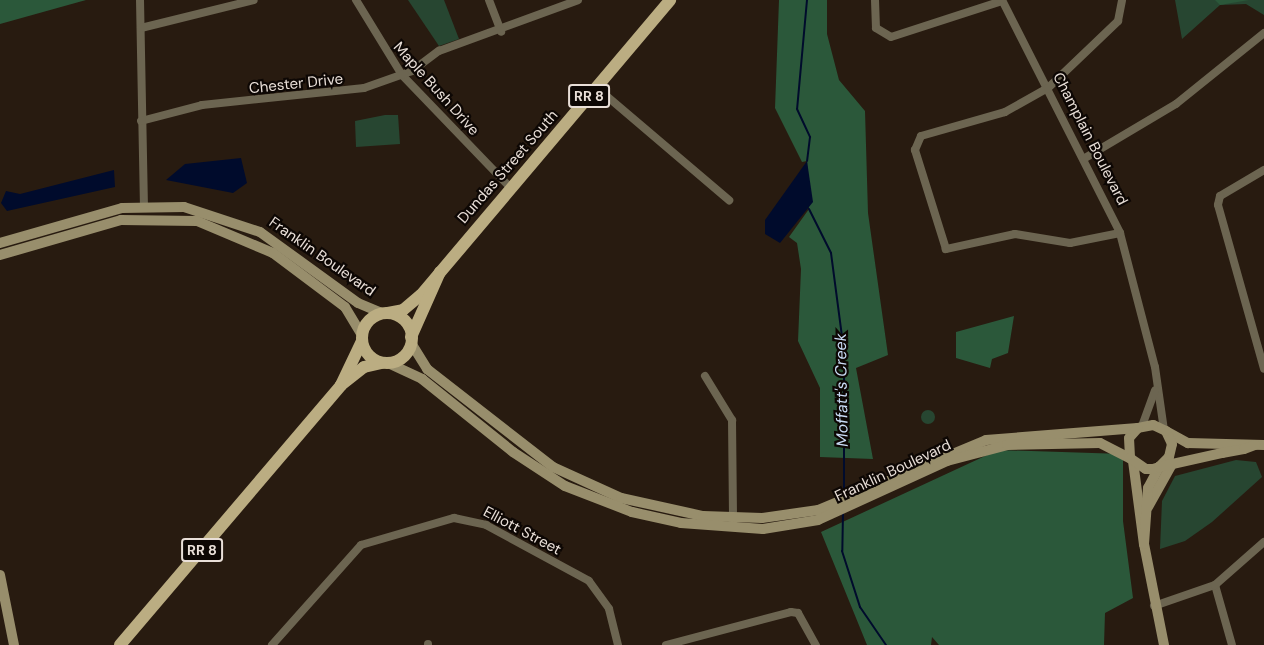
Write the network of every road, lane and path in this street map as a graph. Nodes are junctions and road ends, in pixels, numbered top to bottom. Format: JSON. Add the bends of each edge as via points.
{"nodes":[{"id":1,"x":140,"y":0,"type":"edge"},
{"id":2,"x":254,"y":0,"type":"edge"},
{"id":3,"x":356,"y":0,"type":"edge"},
{"id":4,"x":489,"y":0,"type":"edge"},
{"id":5,"x":578,"y":0,"type":"edge"},
{"id":6,"x":670,"y":0,"type":"edge"},
{"id":7,"x":875,"y":0,"type":"edge"},
{"id":8,"x":1122,"y":0,"type":"edge"},
{"id":9,"x":1002,"y":1,"type":"edge"},
{"id":10,"x":141,"y":28,"type":"junction"},
{"id":11,"x":501,"y":32,"type":"junction"},
{"id":12,"x":1264,"y":33,"type":"edge"},
{"id":13,"x":402,"y":75,"type":"junction"},
{"id":14,"x":597,"y":87,"type":"junction"},
{"id":15,"x":1048,"y":88,"type":"junction"},
{"id":16,"x":141,"y":120,"type":"junction"},
{"id":17,"x":1084,"y":158,"type":"junction"},
{"id":18,"x":1264,"y":170,"type":"edge"},
{"id":19,"x":509,"y":186,"type":"junction"},
{"id":20,"x":729,"y":200,"type":"dead end"},
{"id":21,"x":144,"y":206,"type":"junction"},
{"id":22,"x":1120,"y":233,"type":"junction"},
{"id":23,"x":0,"y":243,"type":"edge"},
{"id":24,"x":0,"y":255,"type":"edge"},
{"id":25,"x":440,"y":272,"type":"junction"},
{"id":26,"x":385,"y":313,"type":"junction"},
{"id":27,"x":362,"y":338,"type":"junction"},
{"id":28,"x":411,"y":340,"type":"junction"},
{"id":29,"x":385,"y":363,"type":"junction"},
{"id":30,"x":1155,"y":367,"type":"junction"},
{"id":31,"x":1264,"y":369,"type":"edge"},
{"id":32,"x":705,"y":376,"type":"dead end"},
{"id":33,"x":342,"y":385,"type":"junction"},
{"id":34,"x":1140,"y":427,"type":"junction"},
{"id":35,"x":1165,"y":430,"type":"junction"},
{"id":36,"x":1260,"y":445,"type":"edge"},
{"id":37,"x":1131,"y":460,"type":"junction"},
{"id":38,"x":1172,"y":464,"type":"junction"},
{"id":39,"x":1159,"y":467,"type":"junction"},
{"id":40,"x":853,"y":502,"type":"junction"},
{"id":41,"x":1146,"y":509,"type":"junction"},
{"id":42,"x":734,"y":524,"type":"junction"},
{"id":43,"x":1264,"y":542,"type":"edge"},
{"id":44,"x":1144,"y":544,"type":"junction"},
{"id":45,"x":0,"y":574,"type":"edge"},
{"id":46,"x":1215,"y":585,"type":"junction"},
{"id":47,"x":1154,"y":606,"type":"junction"},
{"id":48,"x":15,"y":645,"type":"edge"},
{"id":49,"x":120,"y":645,"type":"edge"},
{"id":50,"x":272,"y":645,"type":"edge"},
{"id":51,"x":618,"y":645,"type":"edge"},
{"id":52,"x":666,"y":645,"type":"edge"},
{"id":53,"x":816,"y":645,"type":"edge"},
{"id":54,"x":1164,"y":645,"type":"edge"},
{"id":55,"x":1232,"y":645,"type":"edge"}],
"edges":[{"from":1,"to":10,"type":"street"},
{"from":2,"to":10,"type":"street"},
{"from":3,"to":13,"type":"street","name":"Maple Bush Drive"},
{"from":4,"to":11,"type":"street"},
{"from":5,"to":11,"type":"street","name":"Chester Drive"},
{"from":6,"to":14,"type":"main road","name":"Dundas Street South","number":"RR 8"},
{"from":7,"to":9,"type":"street","via":[[876,28],[891,37]]},
{"from":8,"to":15,"type":"street","via":[[1118,21]]},
{"from":9,"to":15,"type":"street","name":"Champlain Boulevard"},
{"from":10,"to":16,"type":"street"},
{"from":11,"to":13,"type":"street","name":"Chester Drive","via":[[439,51]]},
{"from":12,"to":17,"type":"street","via":[[1176,104]]},
{"from":13,"to":16,"type":"street","name":"Chester Drive","via":[[331,96],[202,105]]},
{"from":13,"to":19,"type":"street","name":"Maple Bush Drive"},
{"from":14,"to":19,"type":"main road","name":"Dundas Street South","number":"RR 8"},
{"from":14,"to":20,"type":"street"},
{"from":15,"to":17,"type":"street","name":"Champlain Boulevard"},
{"from":15,"to":22,"type":"street","via":[[1005,112],[917,139],[915,150],[942,245],[952,249],[1015,234],[1070,243]]},
{"from":16,"to":21,"type":"street"},
{"from":17,"to":22,"type":"street","name":"Champlain Boulevard"},
{"from":18,"to":31,"type":"street","via":[[1220,196],[1218,205]]},
{"from":19,"to":25,"type":"main road","name":"Dundas Street South","number":"RR 8"},
{"from":21,"to":23,"type":"main road","name":"Franklin Boulevard","via":[[92,214]]},
{"from":21,"to":26,"type":"main road","name":"Franklin Boulevard","via":[[192,208],[249,226],[358,303]]},
{"from":22,"to":30,"type":"street","name":"Champlain Boulevard"},
{"from":24,"to":27,"type":"main road","name":"Franklin Boulevard","via":[[121,220],[197,221],[273,253],[345,308]]},
{"from":25,"to":26,"type":"main road","name":"Dundas Street South","number":"RR 8","via":[[410,306]]},
{"from":25,"to":28,"type":"main road","name":"Dundas Street South","number":"RR 8"},
{"from":26,"to":27,"type":"main road","via":[[369,321]]},
{"from":26,"to":28,"type":"main road","via":[[406,322]]},
{"from":27,"to":29,"type":"main road","via":[[366,353]]},
{"from":27,"to":33,"type":"main road","number":"RR 8"},
{"from":28,"to":29,"type":"main road","via":[[405,354]]},
{"from":28,"to":42,"type":"main road","name":"Franklin Boulevard","via":[[427,369],[512,440],[567,474],[643,505]]},
{"from":29,"to":33,"type":"main road","number":"RR 8","via":[[364,367]]},
{"from":29,"to":42,"type":"main road","name":"Franklin Boulevard","via":[[422,379],[513,452],[574,490],[649,517]]},
{"from":30,"to":34,"type":"street","name":"Champlain Boulevard","via":[[1155,400]]},
{"from":30,"to":35,"type":"street","name":"Champlain Boulevard"},
{"from":32,"to":42,"type":"street","via":[[732,420]]},
{"from":33,"to":49,"type":"main road","number":"RR 8"},
{"from":34,"to":35,"type":"main road"},
{"from":34,"to":37,"type":"main road","via":[[1129,438]]},
{"from":34,"to":40,"type":"main road","name":"Franklin Boulevard","via":[[987,440],[942,454]]},
{"from":35,"to":36,"type":"main road","via":[[1188,443]]},
{"from":35,"to":39,"type":"main road","via":[[1172,451]]},
{"from":36,"to":38,"type":"main road"},
{"from":37,"to":39,"type":"main road","via":[[1146,469]]},
{"from":37,"to":40,"type":"main road","name":"Franklin Boulevard","via":[[1100,443],[1007,445],[947,461]]},
{"from":37,"to":44,"type":"main road"},
{"from":38,"to":39,"type":"main road"},
{"from":38,"to":41,"type":"main road"},
{"from":39,"to":41,"type":"main road","via":[[1148,488]]},
{"from":40,"to":42,"type":"main road","name":"Franklin Boulevard","via":[[790,526]]},
{"from":41,"to":44,"type":"main road"},
{"from":43,"to":46,"type":"street"},
{"from":44,"to":47,"type":"main road"},
{"from":45,"to":48,"type":"main road"},
{"from":46,"to":47,"type":"street"},
{"from":46,"to":55,"type":"street"},
{"from":47,"to":54,"type":"main road"},
{"from":50,"to":51,"type":"street","name":"Elliott Street","via":[[361,545],[454,518],[486,525],[589,580],[609,609]]},
{"from":52,"to":53,"type":"street","via":[[790,612],[798,613]]}]}
